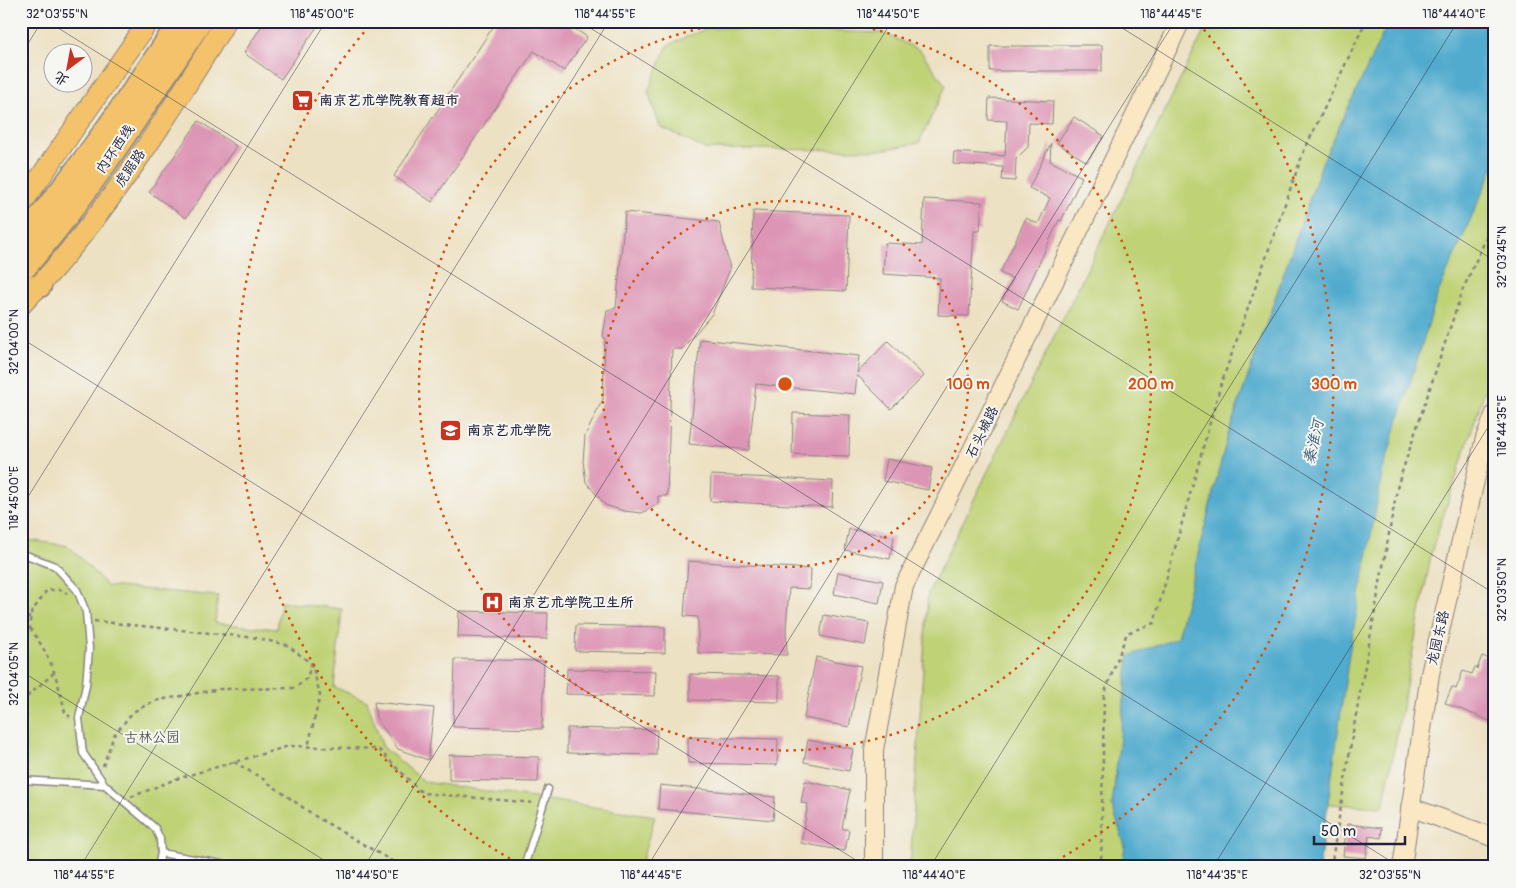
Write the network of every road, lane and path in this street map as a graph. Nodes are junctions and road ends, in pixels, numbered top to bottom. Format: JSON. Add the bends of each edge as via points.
{"nodes":[{"id":1,"x":149,"y":21,"type":"edge"},
{"id":2,"x":180,"y":21,"type":"edge"},
{"id":3,"x":201,"y":21,"type":"edge"},
{"id":4,"x":226,"y":21,"type":"edge"},
{"id":5,"x":1181,"y":21,"type":"edge"},
{"id":6,"x":1366,"y":21,"type":"edge"},
{"id":7,"x":21,"y":205,"type":"edge"},
{"id":8,"x":1495,"y":220,"type":"edge"},
{"id":9,"x":21,"y":240,"type":"edge"},
{"id":10,"x":21,"y":272,"type":"edge"},
{"id":11,"x":30,"y":289,"type":"edge"},
{"id":12,"x":21,"y":305,"type":"edge"},
{"id":13,"x":1495,"y":412,"type":"edge"},
{"id":14,"x":21,"y":553,"type":"edge"},
{"id":15,"x":81,"y":599,"type":"junction"},
{"id":16,"x":21,"y":612,"type":"edge"},
{"id":17,"x":30,"y":618,"type":"junction"},
{"id":18,"x":86,"y":620,"type":"junction"},
{"id":19,"x":30,"y":628,"type":"junction"},
{"id":20,"x":21,"y":633,"type":"edge"},
{"id":21,"x":312,"y":664,"type":"junction"},
{"id":22,"x":55,"y":672,"type":"junction"},
{"id":23,"x":21,"y":702,"type":"edge"},
{"id":24,"x":80,"y":728,"type":"junction"},
{"id":25,"x":308,"y":747,"type":"junction"},
{"id":26,"x":234,"y":762,"type":"junction"},
{"id":27,"x":99,"y":777,"type":"junction"},
{"id":28,"x":21,"y":780,"type":"edge"},
{"id":29,"x":105,"y":785,"type":"junction"},
{"id":30,"x":548,"y":789,"type":"dead end"},
{"id":31,"x":122,"y":800,"type":"junction"},
{"id":32,"x":543,"y":804,"type":"junction"},
{"id":33,"x":1410,"y":807,"type":"junction"},
{"id":34,"x":1495,"y":838,"type":"edge"},
{"id":35,"x":161,"y":853,"type":"junction"},
{"id":36,"x":158,"y":867,"type":"edge"},
{"id":37,"x":230,"y":867,"type":"edge"},
{"id":38,"x":402,"y":867,"type":"edge"},
{"id":39,"x":524,"y":867,"type":"edge"},
{"id":40,"x":874,"y":867,"type":"edge"},
{"id":41,"x":1101,"y":867,"type":"edge"},
{"id":42,"x":1331,"y":867,"type":"edge"},
{"id":43,"x":1402,"y":867,"type":"edge"}],
"edges":[{"from":1,"to":7,"type":"main road"},
{"from":2,"to":9,"type":"highway","name":"内环西线","via":[[136,89]]},
{"from":3,"to":10,"type":"highway","name":"内环西线","via":[[124,138]]},
{"from":4,"to":11,"type":"main road","name":"虎踞路","via":[[184,90],[103,208]]},
{"from":5,"to":40,"type":"street","name":"石头城路","via":[[904,586],[874,750]]},
{"from":6,"to":41,"type":"path","via":[[1303,153],[1220,387],[1154,623],[1127,632],[1104,695]]},
{"from":8,"to":42,"type":"path","via":[[1463,289],[1398,484]]},
{"from":11,"to":12,"type":"main road","name":"虎踞路"},
{"from":13,"to":33,"type":"street","name":"龙园东路","via":[[1485,438],[1430,674]]},
{"from":14,"to":15,"type":"lane","via":[[55,566]]},
{"from":15,"to":17,"type":"path","via":[[61,590],[47,590]]},
{"from":15,"to":18,"type":"lane"},
{"from":16,"to":17,"type":"path"},
{"from":17,"to":19,"type":"path"},
{"from":18,"to":21,"type":"path","via":[[257,638],[287,645]]},
{"from":18,"to":24,"type":"lane","via":[[89,649]]},
{"from":19,"to":20,"type":"path"},
{"from":19,"to":22,"type":"path"},
{"from":21,"to":25,"type":"path","via":[[320,695]]},
{"from":21,"to":27,"type":"path","via":[[307,678],[294,688],[220,689],[154,701],[133,712],[114,735]]},
{"from":22,"to":23,"type":"path"},
{"from":22,"to":24,"type":"path","via":[[65,712]]},
{"from":24,"to":27,"type":"lane","via":[[83,752]]},
{"from":25,"to":26,"type":"path","via":[[289,746]]},
{"from":25,"to":32,"type":"path","via":[[378,749],[422,793]]},
{"from":26,"to":31,"type":"path","via":[[176,779]]},
{"from":26,"to":38,"type":"path"},
{"from":27,"to":29,"type":"lane"},
{"from":28,"to":29,"type":"lane"},
{"from":29,"to":31,"type":"lane"},
{"from":30,"to":32,"type":"lane"},
{"from":31,"to":35,"type":"lane","via":[[155,828]]},
{"from":32,"to":39,"type":"lane"},
{"from":33,"to":34,"type":"street"},
{"from":33,"to":43,"type":"street","name":"龙园东路"},
{"from":35,"to":36,"type":"lane"},
{"from":35,"to":37,"type":"lane"}]}
